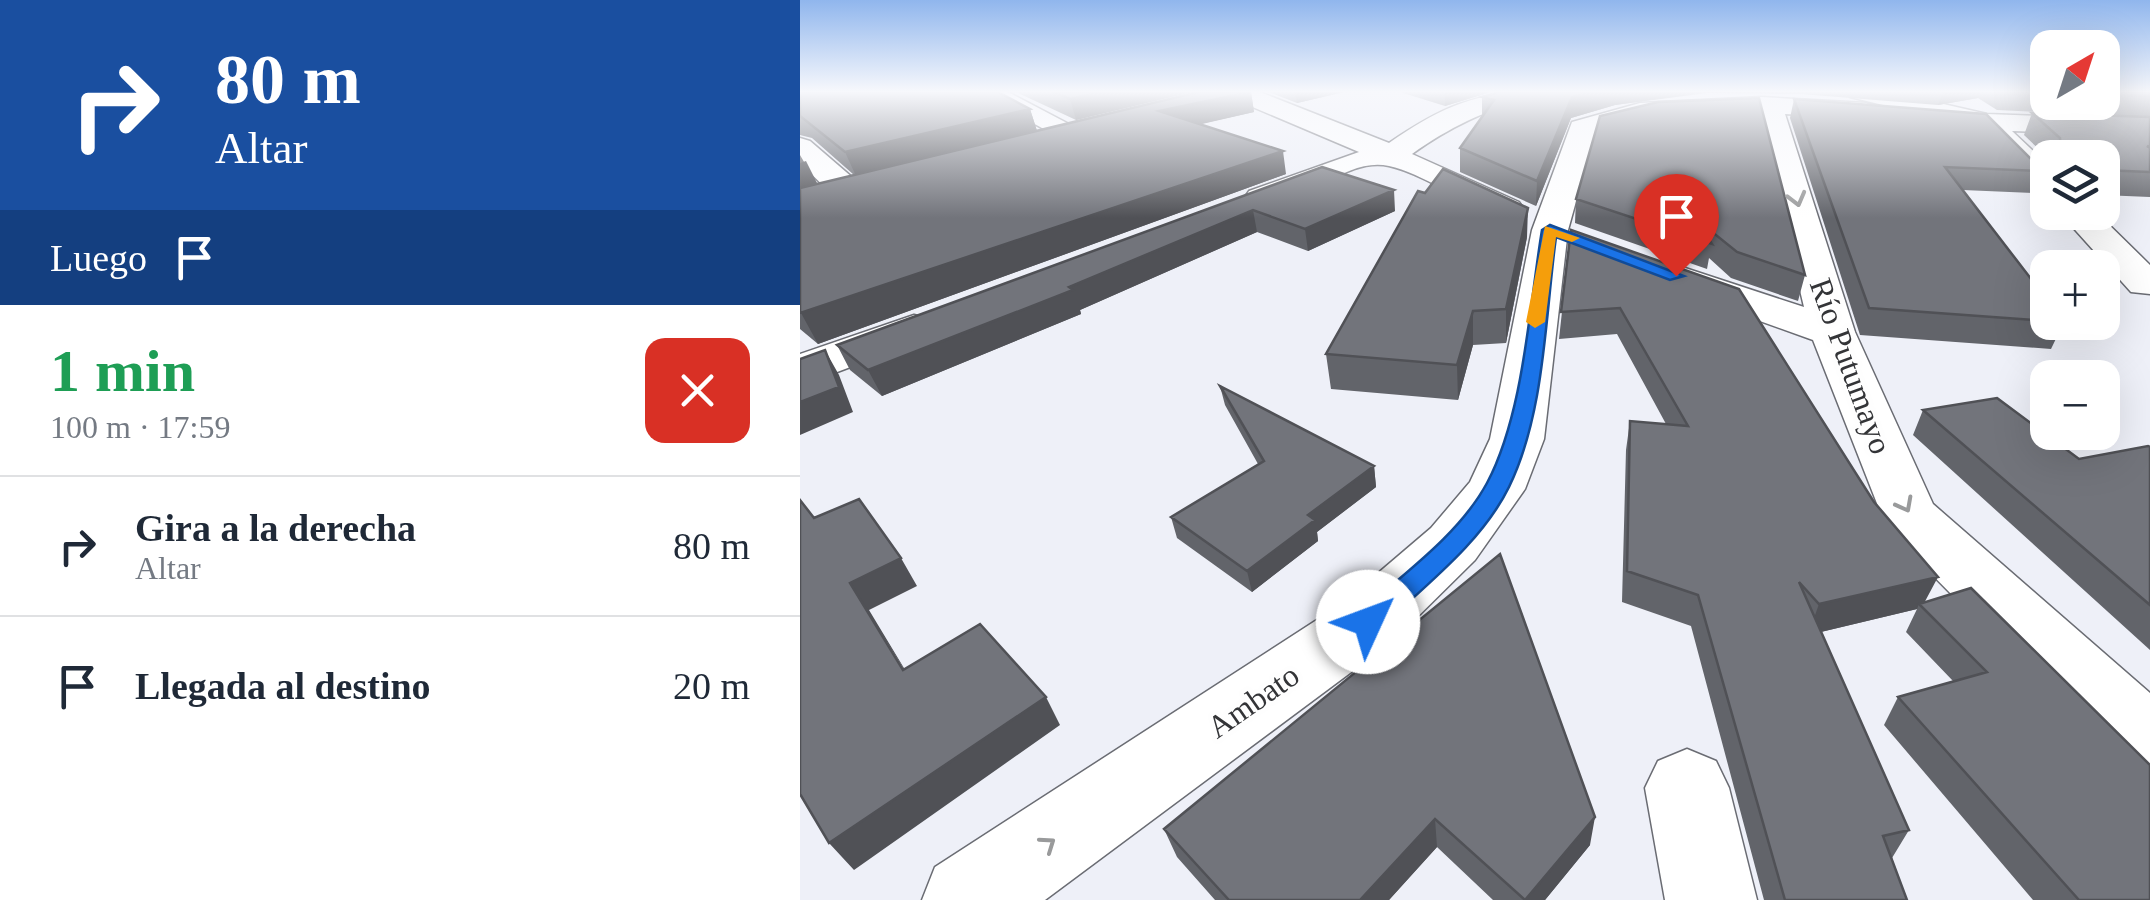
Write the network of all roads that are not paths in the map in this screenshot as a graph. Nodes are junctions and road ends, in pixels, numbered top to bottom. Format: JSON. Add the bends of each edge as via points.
{"nodes":[{"id":1,"x":1068,"y":134,"type":"edge"},
{"id":2,"x":1336,"y":134,"type":"edge"},
{"id":3,"x":1422,"y":134,"type":"edge"},
{"id":4,"x":1580,"y":134,"type":"edge"},
{"id":5,"x":1777,"y":134,"type":"edge"},
{"id":6,"x":1999,"y":134,"type":"edge"},
{"id":7,"x":1034,"y":143,"type":"edge"},
{"id":8,"x":800,"y":147,"type":"edge"},
{"id":9,"x":1391,"y":155,"type":"junction"},
{"id":10,"x":2030,"y":166,"type":"edge"},
{"id":11,"x":885,"y":182,"type":"edge"},
{"id":12,"x":848,"y":191,"type":"junction"},
{"id":13,"x":816,"y":200,"type":"edge"},
{"id":14,"x":1229,"y":210,"type":"edge"},
{"id":15,"x":2093,"y":230,"type":"edge"},
{"id":16,"x":1567,"y":236,"type":"junction"},
{"id":17,"x":1653,"y":268,"type":"edge"},
{"id":18,"x":2145,"y":283,"type":"dead end"},
{"id":19,"x":954,"y":313,"type":"edge"},
{"id":20,"x":1832,"y":332,"type":"junction"},
{"id":21,"x":802,"y":367,"type":"edge"},
{"id":22,"x":2150,"y":742,"type":"edge"},
{"id":23,"x":1687,"y":788,"type":"dead end"},
{"id":24,"x":968,"y":900,"type":"edge"},
{"id":25,"x":1711,"y":900,"type":"edge"}],
"edges":[{"from":1,"to":7,"type":"street"},
{"from":2,"to":9,"type":"street"},
{"from":3,"to":9,"type":"street"},
{"from":4,"to":16,"type":"street","name":"Ambato"},
{"from":5,"to":20,"type":"street","name":"Río Putumayo","one_way":true},
{"from":6,"to":10,"type":"street"},
{"from":8,"to":12,"type":"street"},
{"from":9,"to":14,"type":"street","via":[[1345,164]]},
{"from":9,"to":16,"type":"street"},
{"from":11,"to":12,"type":"street"},
{"from":12,"to":13,"type":"street"},
{"from":15,"to":18,"type":"street"},
{"from":24,"to":16,"type":"street","name":"Ambato","one_way":true,"via":[[1368,622],[1452,544],[1496,489],[1517,439]]},
{"from":17,"to":20,"type":"street"},
{"from":19,"to":21,"type":"street"},
{"from":20,"to":22,"type":"street","name":"Río Putumayo","one_way":true,"via":[[1908,515]]},
{"from":23,"to":25,"type":"street"}]}
